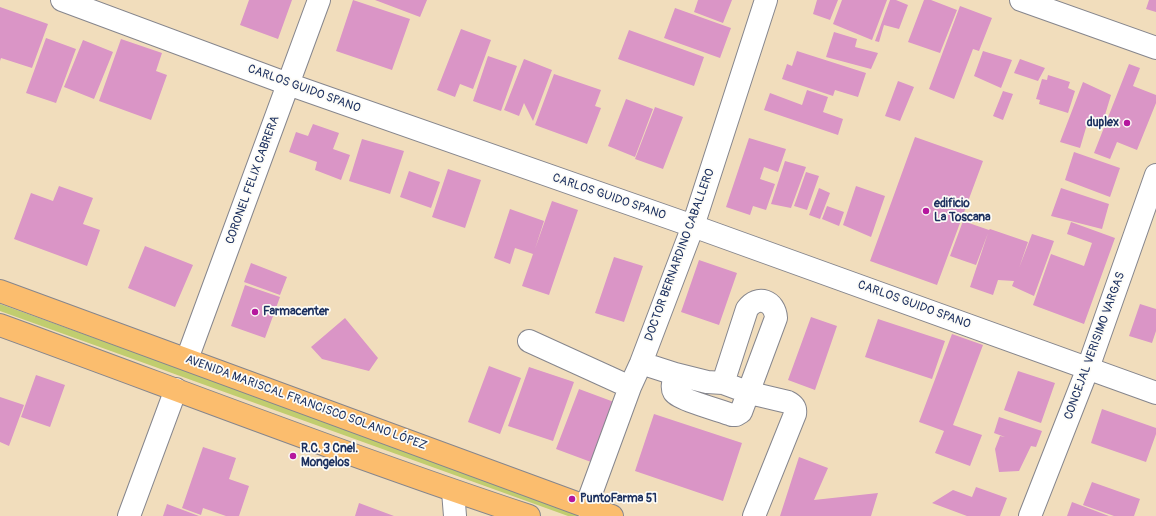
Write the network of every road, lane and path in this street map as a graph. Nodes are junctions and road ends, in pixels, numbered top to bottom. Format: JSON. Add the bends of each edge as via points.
{"nodes":[{"id":1,"x":62,"y":0,"type":"edge"},
{"id":2,"x":319,"y":0,"type":"edge"},
{"id":3,"x":766,"y":0,"type":"edge"},
{"id":4,"x":1021,"y":0,"type":"edge"},
{"id":5,"x":1156,"y":48,"type":"edge"},
{"id":6,"x":288,"y":84,"type":"junction"},
{"id":7,"x":1156,"y":175,"type":"edge"},
{"id":8,"x":693,"y":226,"type":"junction"},
{"id":9,"x":0,"y":291,"type":"edge"},
{"id":10,"x":0,"y":325,"type":"edge"},
{"id":11,"x":529,"y":341,"type":"dead end"},
{"id":12,"x":187,"y":359,"type":"junction"},
{"id":13,"x":641,"y":363,"type":"junction"},
{"id":14,"x":1088,"y":368,"type":"junction"},
{"id":15,"x":675,"y":374,"type":"junction"},
{"id":16,"x":723,"y":383,"type":"junction"},
{"id":17,"x":630,"y":387,"type":"junction"},
{"id":18,"x":176,"y":389,"type":"junction"},
{"id":19,"x":750,"y":392,"type":"junction"},
{"id":20,"x":1156,"y":393,"type":"edge"},
{"id":21,"x":453,"y":491,"type":"junction"},
{"id":22,"x":586,"y":507,"type":"junction"},
{"id":23,"x":129,"y":516,"type":"edge"},
{"id":24,"x":455,"y":516,"type":"edge"},
{"id":25,"x":529,"y":516,"type":"edge"},
{"id":26,"x":612,"y":516,"type":"edge"},
{"id":27,"x":754,"y":516,"type":"edge"},
{"id":28,"x":1030,"y":516,"type":"edge"}],
"edges":[{"from":1,"to":6,"type":"street","name":"CARLOS GUIDO SPANO"},
{"from":2,"to":6,"type":"street","name":"CORONEL FELIX CABRERA"},
{"from":3,"to":8,"type":"street","name":"DOCTOR BERNARDINO CABALLERO"},
{"from":4,"to":5,"type":"street"},
{"from":6,"to":8,"type":"street","name":"CARLOS GUIDO SPANO"},
{"from":6,"to":12,"type":"street","name":"CORONEL FELIX CABRERA"},
{"from":7,"to":14,"type":"street","name":"CONCEJAL VERISIMO VARGAS"},
{"from":8,"to":13,"type":"street","name":"DOCTOR BERNARDINO CABALLERO"},
{"from":8,"to":14,"type":"street","name":"CARLOS GUIDO SPANO"},
{"from":9,"to":12,"type":"highway","name":"AVENIDA MARISCAL FRANCISCO SOLANO LÓPEZ"},
{"from":10,"to":18,"type":"highway"},
{"from":11,"to":17,"type":"street"},
{"from":12,"to":22,"type":"highway","name":"AVENIDA MARISCAL FRANCISCO SOLANO LÓPEZ"},
{"from":13,"to":15,"type":"street"},
{"from":13,"to":17,"type":"street","name":"DOCTOR BERNARDINO CABALLERO"},
{"from":14,"to":20,"type":"street","name":"CARLOS GUIDO SPANO"},
{"from":14,"to":28,"type":"street","name":"CONCEJAL VERISIMO VARGAS"},
{"from":15,"to":16,"type":"street"},
{"from":15,"to":19,"type":"street","via":[[673,391],[676,395],[732,415],[741,412]]},
{"from":16,"to":19,"type":"street"},
{"from":16,"to":19,"type":"street","via":[[747,309],[750,305],[765,302],[771,304],[776,311],[776,318]]},
{"from":17,"to":22,"type":"street","name":"DOCTOR BERNARDINO CABALLERO"},
{"from":18,"to":21,"type":"highway"},
{"from":18,"to":23,"type":"street"},
{"from":19,"to":27,"type":"street","via":[[788,402],[796,409]]},
{"from":21,"to":24,"type":"street"},
{"from":21,"to":25,"type":"highway"},
{"from":22,"to":26,"type":"highway","name":"AVENIDA MARISCAL FRANCISCO SOLANO LÓPEZ"}]}
